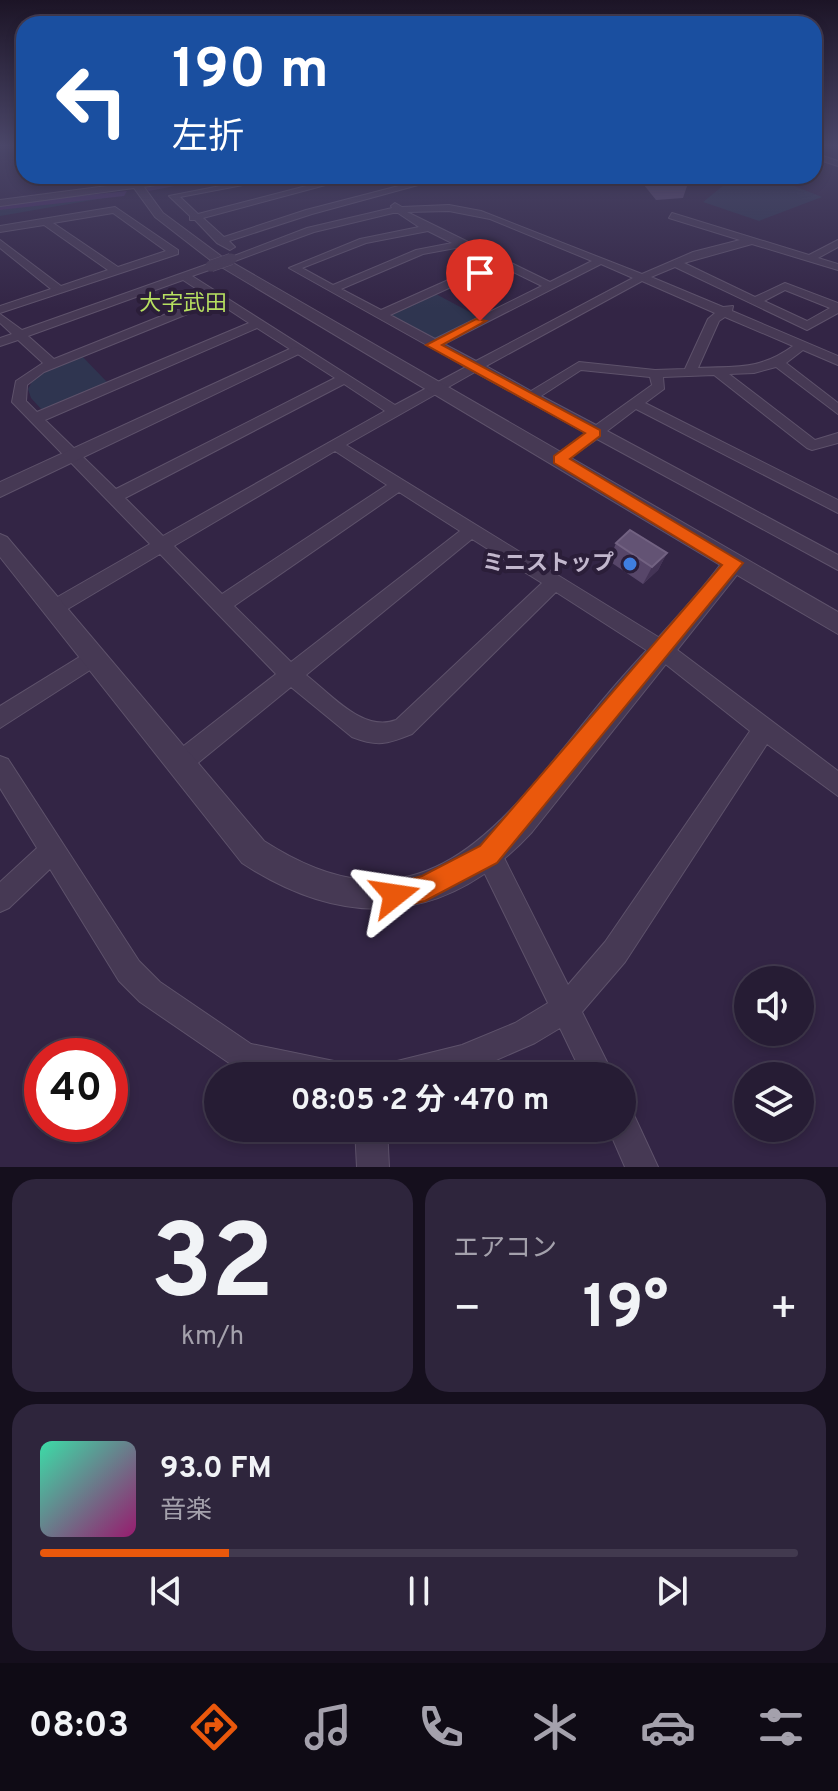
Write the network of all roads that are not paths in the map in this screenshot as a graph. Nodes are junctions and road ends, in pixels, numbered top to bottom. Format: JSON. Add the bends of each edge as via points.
{"nodes":[{"id":1,"x":22,"y":200,"type":"edge"},
{"id":2,"x":148,"y":200,"type":"edge"},
{"id":3,"x":177,"y":200,"type":"edge"},
{"id":4,"x":261,"y":200,"type":"edge"},
{"id":5,"x":354,"y":200,"type":"edge"},
{"id":6,"x":390,"y":200,"type":"edge"},
{"id":7,"x":0,"y":203,"type":"edge"},
{"id":8,"x":399,"y":211,"type":"junction"},
{"id":9,"x":672,"y":216,"type":"dead end"},
{"id":10,"x":193,"y":218,"type":"junction"},
{"id":11,"x":46,"y":222,"type":"junction"},
{"id":12,"x":429,"y":228,"type":"junction"},
{"id":13,"x":0,"y":229,"type":"edge"},
{"id":14,"x":296,"y":235,"type":"junction"},
{"id":15,"x":756,"y":240,"type":"junction"},
{"id":16,"x":220,"y":241,"type":"junction"},
{"id":17,"x":308,"y":241,"type":"dead end"},
{"id":18,"x":0,"y":243,"type":"edge"},
{"id":19,"x":838,"y":243,"type":"edge"},
{"id":20,"x":462,"y":244,"type":"junction"},
{"id":21,"x":237,"y":257,"type":"junction"},
{"id":22,"x":812,"y":257,"type":"junction"},
{"id":23,"x":601,"y":260,"type":"junction"},
{"id":24,"x":498,"y":262,"type":"junction"},
{"id":25,"x":678,"y":264,"type":"junction"},
{"id":26,"x":838,"y":267,"type":"edge"},
{"id":27,"x":116,"y":271,"type":"junction"},
{"id":28,"x":184,"y":276,"type":"junction"},
{"id":29,"x":645,"y":278,"type":"junction"},
{"id":30,"x":551,"y":286,"type":"junction"},
{"id":31,"x":332,"y":289,"type":"junction"},
{"id":32,"x":60,"y":291,"type":"junction"},
{"id":33,"x":217,"y":298,"type":"junction"},
{"id":34,"x":752,"y":299,"type":"junction"},
{"id":35,"x":838,"y":308,"type":"edge"},
{"id":36,"x":0,"y":310,"type":"edge"},
{"id":37,"x":723,"y":313,"type":"junction"},
{"id":38,"x":380,"y":315,"type":"junction"},
{"id":39,"x":0,"y":317,"type":"edge"},
{"id":40,"x":257,"y":324,"type":"junction"},
{"id":41,"x":19,"y":335,"type":"junction"},
{"id":42,"x":0,"y":342,"type":"edge"},
{"id":43,"x":433,"y":345,"type":"junction"},
{"id":44,"x":802,"y":345,"type":"junction"},
{"id":45,"x":299,"y":350,"type":"junction"},
{"id":46,"x":831,"y":354,"type":"edge"},
{"id":47,"x":838,"y":361,"type":"edge"},
{"id":48,"x":51,"y":363,"type":"junction"},
{"id":49,"x":778,"y":363,"type":"junction"},
{"id":50,"x":474,"y":367,"type":"junction"},
{"id":51,"x":717,"y":371,"type":"junction"},
{"id":52,"x":690,"y":372,"type":"junction"},
{"id":53,"x":655,"y":374,"type":"junction"},
{"id":54,"x":343,"y":379,"type":"junction"},
{"id":55,"x":436,"y":388,"type":"junction"},
{"id":56,"x":530,"y":397,"type":"junction"},
{"id":57,"x":636,"y":404,"type":"junction"},
{"id":58,"x":838,"y":410,"type":"edge"},
{"id":59,"x":395,"y":411,"type":"junction"},
{"id":60,"x":34,"y":419,"type":"junction"},
{"id":61,"x":595,"y":433,"type":"junction"},
{"id":62,"x":838,"y":438,"type":"edge"},
{"id":63,"x":336,"y":445,"type":"junction"},
{"id":64,"x":72,"y":457,"type":"junction"},
{"id":65,"x":559,"y":459,"type":"junction"},
{"id":66,"x":398,"y":485,"type":"junction"},
{"id":67,"x":0,"y":490,"type":"edge"},
{"id":68,"x":114,"y":497,"type":"junction"},
{"id":69,"x":838,"y":507,"type":"edge"},
{"id":70,"x":472,"y":530,"type":"junction"},
{"id":71,"x":0,"y":542,"type":"edge"},
{"id":72,"x":161,"y":546,"type":"junction"},
{"id":73,"x":734,"y":563,"type":"junction"},
{"id":74,"x":838,"y":563,"type":"edge"},
{"id":75,"x":554,"y":583,"type":"junction"},
{"id":76,"x":221,"y":605,"type":"junction"},
{"id":77,"x":54,"y":608,"type":"junction"},
{"id":78,"x":838,"y":624,"type":"edge"},
{"id":79,"x":661,"y":649,"type":"junction"},
{"id":80,"x":94,"y":657,"type":"junction"},
{"id":81,"x":291,"y":675,"type":"junction"},
{"id":82,"x":0,"y":718,"type":"edge"},
{"id":83,"x":764,"y":729,"type":"junction"},
{"id":84,"x":180,"y":763,"type":"junction"},
{"id":85,"x":0,"y":767,"type":"edge"},
{"id":86,"x":838,"y":785,"type":"edge"},
{"id":87,"x":51,"y":852,"type":"junction"},
{"id":88,"x":489,"y":855,"type":"junction"},
{"id":89,"x":0,"y":899,"type":"edge"},
{"id":90,"x":567,"y":1008,"type":"junction"},
{"id":91,"x":268,"y":1062,"type":"edge"},
{"id":92,"x":453,"y":1062,"type":"edge"},
{"id":93,"x":592,"y":1062,"type":"edge"},
{"id":94,"x":372,"y":1142,"type":"edge"},
{"id":95,"x":630,"y":1142,"type":"edge"},
{"id":96,"x":373,"y":1167,"type":"edge"},
{"id":97,"x":642,"y":1167,"type":"edge"}],
"edges":[{"from":1,"to":7,"type":"street"},
{"from":2,"to":55,"type":"street","via":[[194,244]]},
{"from":3,"to":10,"type":"street"},
{"from":4,"to":10,"type":"street"},
{"from":5,"to":16,"type":"street"},
{"from":6,"to":8,"type":"street"},
{"from":8,"to":12,"type":"street"},
{"from":8,"to":14,"type":"street"},
{"from":8,"to":23,"type":"street","via":[[472,211]]},
{"from":9,"to":15,"type":"street"},
{"from":10,"to":16,"type":"street"},
{"from":11,"to":13,"type":"street"},
{"from":11,"to":27,"type":"street"},
{"from":11,"to":27,"type":"street","via":[[115,210],[174,252]]},
{"from":12,"to":20,"type":"street"},
{"from":12,"to":31,"type":"street","via":[[325,249],[294,268]]},
{"from":14,"to":17,"type":"street"},
{"from":14,"to":21,"type":"street"},
{"from":15,"to":22,"type":"street"},
{"from":15,"to":25,"type":"street"},
{"from":16,"to":21,"type":"street"},
{"from":18,"to":32,"type":"street"},
{"from":19,"to":22,"type":"street"},
{"from":20,"to":24,"type":"street"},
{"from":20,"to":31,"type":"street","via":[[420,252]]},
{"from":21,"to":28,"type":"street","bridge":true},
{"from":22,"to":26,"type":"street"},
{"from":23,"to":29,"type":"street"},
{"from":23,"to":30,"type":"street"},
{"from":24,"to":30,"type":"street"},
{"from":24,"to":38,"type":"street"},
{"from":25,"to":29,"type":"street"},
{"from":25,"to":34,"type":"street"},
{"from":27,"to":32,"type":"street"},
{"from":28,"to":33,"type":"street"},
{"from":28,"to":41,"type":"street"},
{"from":29,"to":37,"type":"street"},
{"from":29,"to":50,"type":"street"},
{"from":30,"to":43,"type":"street"},
{"from":31,"to":38,"type":"street"},
{"from":32,"to":36,"type":"street"},
{"from":33,"to":40,"type":"street"},
{"from":33,"to":48,"type":"street"},
{"from":34,"to":35,"type":"street","via":[[785,286]]},
{"from":34,"to":35,"type":"street","via":[[807,326]]},
{"from":34,"to":37,"type":"street"},
{"from":37,"to":44,"type":"street"},
{"from":37,"to":52,"type":"street","via":[[704,336]]},
{"from":38,"to":43,"type":"street"},
{"from":39,"to":41,"type":"street"},
{"from":40,"to":45,"type":"street"},
{"from":40,"to":60,"type":"street"},
{"from":41,"to":42,"type":"street"},
{"from":41,"to":48,"type":"street"},
{"from":43,"to":50,"type":"street"},
{"from":44,"to":46,"type":"street"},
{"from":44,"to":49,"type":"street"},
{"from":45,"to":54,"type":"street"},
{"from":45,"to":64,"type":"street"},
{"from":46,"to":47,"type":"street"},
{"from":48,"to":60,"type":"street","via":[[29,376],[18,393]]},
{"from":49,"to":51,"type":"street"},
{"from":49,"to":58,"type":"street"},
{"from":50,"to":55,"type":"street"},
{"from":50,"to":56,"type":"street"},
{"from":51,"to":52,"type":"street"},
{"from":51,"to":62,"type":"street","via":[[812,445]]},
{"from":52,"to":53,"type":"street"},
{"from":53,"to":56,"type":"street","via":[[579,366]]},
{"from":53,"to":57,"type":"street","via":[[659,386]]},
{"from":54,"to":59,"type":"street"},
{"from":54,"to":68,"type":"street"},
{"from":55,"to":59,"type":"street"},
{"from":55,"to":65,"type":"street"},
{"from":56,"to":61,"type":"street"},
{"from":57,"to":61,"type":"street"},
{"from":57,"to":69,"type":"street"},
{"from":59,"to":63,"type":"street"},
{"from":60,"to":64,"type":"street"},
{"from":61,"to":65,"type":"street"},
{"from":61,"to":74,"type":"street"},
{"from":63,"to":66,"type":"street"},
{"from":63,"to":72,"type":"street"},
{"from":64,"to":67,"type":"street"},
{"from":64,"to":68,"type":"street"},
{"from":65,"to":73,"type":"street"},
{"from":66,"to":70,"type":"street"},
{"from":66,"to":76,"type":"street"},
{"from":68,"to":72,"type":"street"},
{"from":70,"to":75,"type":"street"},
{"from":70,"to":81,"type":"street"},
{"from":71,"to":77,"type":"street"},
{"from":72,"to":76,"type":"street"},
{"from":72,"to":77,"type":"street"},
{"from":73,"to":78,"type":"street"},
{"from":73,"to":79,"type":"street"},
{"from":75,"to":79,"type":"street"},
{"from":75,"to":81,"type":"street","via":[[404,727],[384,735],[360,730]]},
{"from":76,"to":81,"type":"street"},
{"from":77,"to":80,"type":"street"},
{"from":79,"to":83,"type":"street"},
{"from":79,"to":88,"type":"street"},
{"from":80,"to":82,"type":"street"},
{"from":80,"to":84,"type":"street"},
{"from":81,"to":84,"type":"street"},
{"from":83,"to":86,"type":"street"},
{"from":83,"to":90,"type":"street","via":[[615,952]]},
{"from":84,"to":88,"type":"street","via":[[253,852],[274,868],[331,891],[395,895],[425,888]]},
{"from":85,"to":87,"type":"street"},
{"from":87,"to":89,"type":"street"},
{"from":87,"to":91,"type":"street","via":[[129,971],[150,992],[245,1057]]},
{"from":88,"to":90,"type":"street"},
{"from":90,"to":92,"type":"street","via":[[525,1033]]},
{"from":90,"to":93,"type":"street"},
{"from":94,"to":96,"type":"street"},
{"from":95,"to":97,"type":"street"}]}
